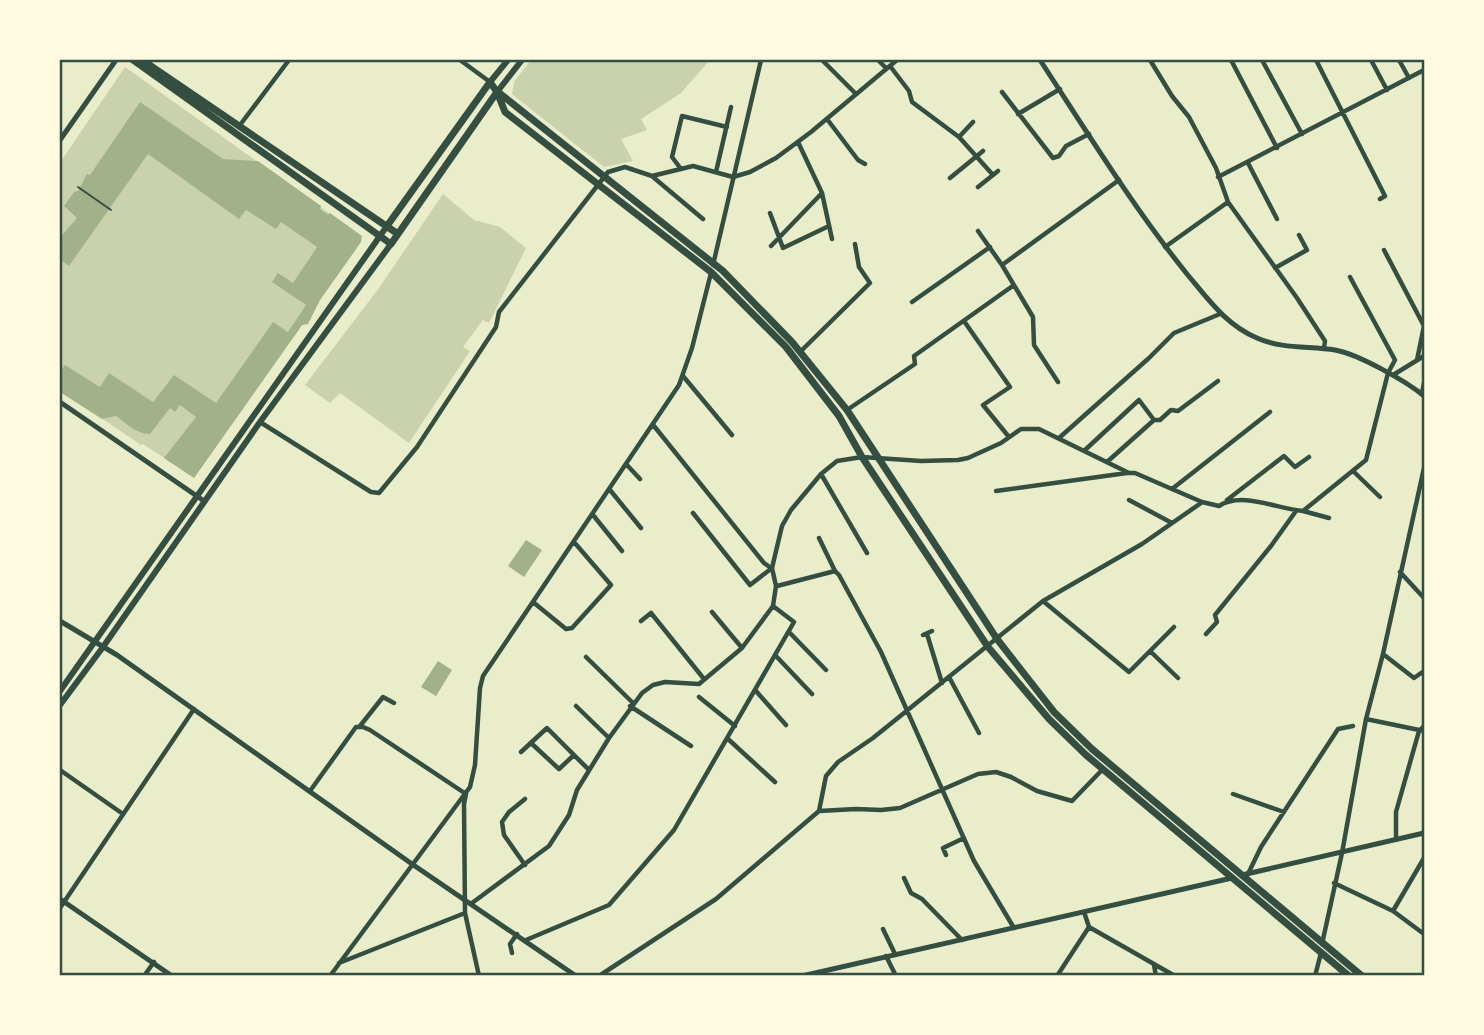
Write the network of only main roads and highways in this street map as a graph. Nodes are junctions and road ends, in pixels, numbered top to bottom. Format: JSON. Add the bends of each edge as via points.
{"nodes":[{"id":1,"x":132,"y":60,"type":"edge"},
{"id":2,"x":142,"y":60,"type":"edge"},
{"id":3,"x":508,"y":60,"type":"edge"},
{"id":4,"x":522,"y":60,"type":"edge"},
{"id":5,"x":490,"y":82,"type":"junction"},
{"id":6,"x":497,"y":92,"type":"junction"},
{"id":7,"x":387,"y":226,"type":"junction"},
{"id":8,"x":398,"y":234,"type":"junction"},
{"id":9,"x":380,"y":236,"type":"junction"},
{"id":10,"x":391,"y":244,"type":"junction"},
{"id":11,"x":712,"y":267,"type":"junction"},
{"id":12,"x":60,"y":691,"type":"edge"},
{"id":13,"x":60,"y":705,"type":"edge"},
{"id":14,"x":1349,"y":975,"type":"edge"},
{"id":15,"x":1363,"y":975,"type":"edge"}],
"edges":[{"from":1,"to":9,"type":"main road"},
{"from":2,"to":7,"type":"main road"},
{"from":3,"to":5,"type":"main road"},
{"from":4,"to":6,"type":"main road"},
{"from":5,"to":6,"type":"main road"},
{"from":5,"to":7,"type":"main road"},
{"from":6,"to":8,"type":"main road"},
{"from":6,"to":11,"type":"main road"},
{"from":7,"to":8,"type":"main road"},
{"from":7,"to":9,"type":"main road"},
{"from":8,"to":10,"type":"main road"},
{"from":9,"to":10,"type":"main road"},
{"from":9,"to":12,"type":"main road"},
{"from":10,"to":13,"type":"main road"},
{"from":11,"to":14,"type":"main road","via":[[786,347],[839,416],[988,647],[1049,719]]},
{"from":11,"to":15,"type":"main road","via":[[800,352],[847,410],[997,639],[1054,712],[1092,749]]}]}
